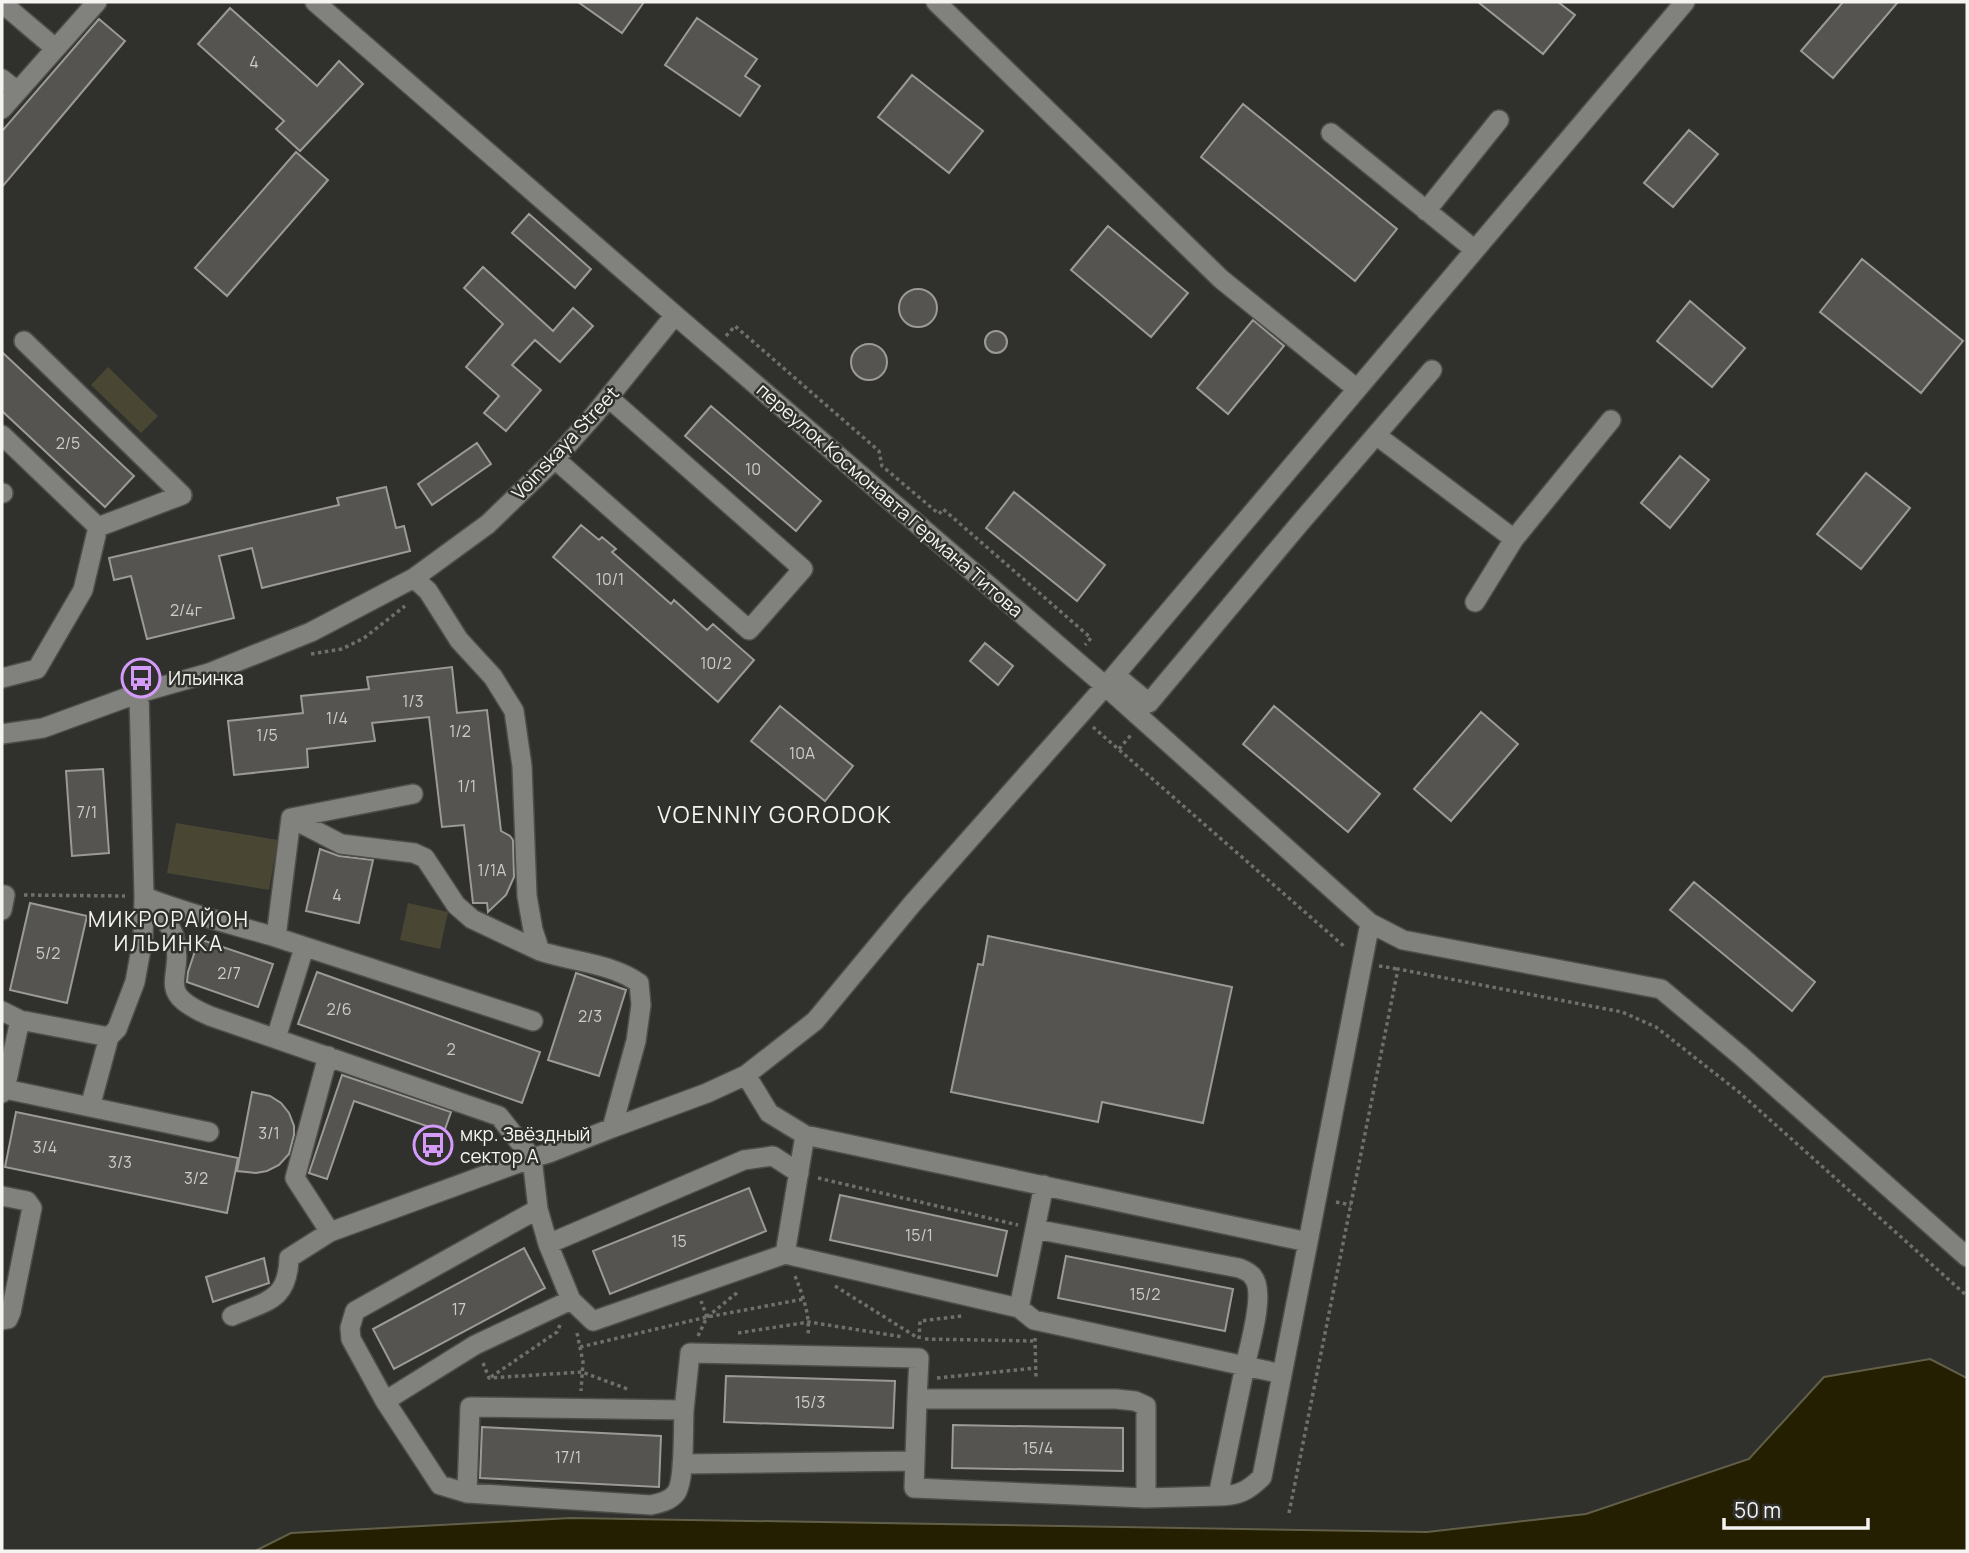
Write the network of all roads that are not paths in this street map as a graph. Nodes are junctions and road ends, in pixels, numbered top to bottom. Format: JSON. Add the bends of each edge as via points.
{"nodes":[{"id":1,"x":97,"y":2,"type":"edge"},
{"id":2,"x":315,"y":2,"type":"edge"},
{"id":3,"x":936,"y":2,"type":"edge"},
{"id":4,"x":1685,"y":2,"type":"edge"},
{"id":5,"x":2,"y":3,"type":"edge"},
{"id":6,"x":55,"y":48,"type":"junction"},
{"id":7,"x":9,"y":85,"type":"edge"},
{"id":8,"x":2,"y":109,"type":"edge"},
{"id":9,"x":1499,"y":120,"type":"dead end"},
{"id":10,"x":1331,"y":133,"type":"dead end"},
{"id":11,"x":1426,"y":211,"type":"junction"},
{"id":12,"x":1475,"y":250,"type":"junction"},
{"id":13,"x":676,"y":315,"type":"junction"},
{"id":14,"x":24,"y":341,"type":"dead end"},
{"id":15,"x":1432,"y":370,"type":"dead end"},
{"id":16,"x":1357,"y":389,"type":"junction"},
{"id":17,"x":609,"y":398,"type":"junction"},
{"id":18,"x":1611,"y":420,"type":"dead end"},
{"id":19,"x":2,"y":435,"type":"edge"},
{"id":20,"x":1376,"y":435,"type":"junction"},
{"id":21,"x":555,"y":459,"type":"junction"},
{"id":22,"x":98,"y":527,"type":"junction"},
{"id":23,"x":1514,"y":539,"type":"junction"},
{"id":24,"x":414,"y":578,"type":"junction"},
{"id":25,"x":1475,"y":602,"type":"dead end"},
{"id":26,"x":2,"y":678,"type":"edge"},
{"id":27,"x":1109,"y":680,"type":"junction"},
{"id":28,"x":139,"y":693,"type":"junction"},
{"id":29,"x":2,"y":734,"type":"edge"},
{"id":30,"x":413,"y":794,"type":"dead end"},
{"id":31,"x":291,"y":818,"type":"junction"},
{"id":32,"x":144,"y":897,"type":"junction"},
{"id":33,"x":1370,"y":923,"type":"junction"},
{"id":34,"x":276,"y":937,"type":"junction"},
{"id":35,"x":304,"y":948,"type":"junction"},
{"id":36,"x":540,"y":951,"type":"junction"},
{"id":37,"x":2,"y":1011,"type":"edge"},
{"id":38,"x":20,"y":1020,"type":"junction"},
{"id":39,"x":533,"y":1021,"type":"dead end"},
{"id":40,"x":109,"y":1037,"type":"junction"},
{"id":41,"x":276,"y":1038,"type":"junction"},
{"id":42,"x":328,"y":1056,"type":"junction"},
{"id":43,"x":746,"y":1075,"type":"junction"},
{"id":44,"x":3,"y":1091,"type":"edge"},
{"id":45,"x":90,"y":1107,"type":"junction"},
{"id":46,"x":612,"y":1128,"type":"junction"},
{"id":47,"x":209,"y":1132,"type":"dead end"},
{"id":48,"x":805,"y":1135,"type":"junction"},
{"id":49,"x":532,"y":1158,"type":"junction"},
{"id":50,"x":799,"y":1173,"type":"junction"},
{"id":51,"x":1044,"y":1185,"type":"junction"},
{"id":52,"x":2,"y":1196,"type":"edge"},
{"id":53,"x":538,"y":1209,"type":"junction"},
{"id":54,"x":1035,"y":1229,"type":"junction"},
{"id":55,"x":330,"y":1232,"type":"junction"},
{"id":56,"x":1308,"y":1241,"type":"junction"},
{"id":57,"x":548,"y":1244,"type":"junction"},
{"id":58,"x":785,"y":1254,"type":"junction"},
{"id":59,"x":1967,"y":1257,"type":"edge"},
{"id":60,"x":571,"y":1300,"type":"junction"},
{"id":61,"x":1026,"y":1314,"type":"junction"},
{"id":62,"x":232,"y":1316,"type":"dead end"},
{"id":63,"x":2,"y":1320,"type":"edge"},
{"id":64,"x":1245,"y":1366,"type":"junction"},
{"id":65,"x":1282,"y":1374,"type":"junction"},
{"id":66,"x":918,"y":1390,"type":"junction"},
{"id":67,"x":385,"y":1401,"type":"junction"},
{"id":68,"x":684,"y":1410,"type":"junction"},
{"id":69,"x":915,"y":1461,"type":"junction"},
{"id":70,"x":682,"y":1464,"type":"junction"},
{"id":71,"x":467,"y":1493,"type":"junction"},
{"id":72,"x":1219,"y":1496,"type":"junction"},
{"id":73,"x":1146,"y":1498,"type":"junction"}],
"edges":[{"from":1,"to":6,"type":"street"},
{"from":2,"to":13,"type":"street"},
{"from":3,"to":16,"type":"street","via":[[1221,279]]},
{"from":4,"to":12,"type":"street"},
{"from":5,"to":6,"type":"street"},
{"from":6,"to":7,"type":"street"},
{"from":7,"to":8,"type":"street"},
{"from":9,"to":11,"type":"street"},
{"from":10,"to":11,"type":"street"},
{"from":11,"to":12,"type":"street"},
{"from":12,"to":16,"type":"street"},
{"from":13,"to":17,"type":"street","name":"Voinskaya Street"},
{"from":13,"to":27,"type":"street","name":"переулок Космонавта Германа Титова"},
{"from":14,"to":22,"type":"street","via":[[182,495]]},
{"from":15,"to":20,"type":"street"},
{"from":16,"to":27,"type":"street"},
{"from":17,"to":21,"type":"street","name":"Voinskaya Street"},
{"from":17,"to":21,"type":"street","via":[[803,569],[750,630]]},
{"from":18,"to":23,"type":"street"},
{"from":19,"to":22,"type":"street"},
{"from":20,"to":23,"type":"street"},
{"from":20,"to":27,"type":"street","via":[[1149,704]]},
{"from":21,"to":24,"type":"street","name":"Voinskaya Street","via":[[488,524]]},
{"from":22,"to":26,"type":"street","via":[[83,590],[37,669]]},
{"from":23,"to":25,"type":"street"},
{"from":24,"to":28,"type":"street","name":"Voinskaya Street","via":[[311,632],[209,673]]},
{"from":24,"to":36,"type":"street","via":[[428,591],[459,640],[494,677],[514,711],[522,766],[527,896]]},
{"from":27,"to":33,"type":"street"},
{"from":27,"to":43,"type":"street","via":[[815,1021]]},
{"from":28,"to":29,"type":"street","name":"Voinskaya Street","via":[[43,728]]},
{"from":28,"to":32,"type":"street"},
{"from":30,"to":31,"type":"street"},
{"from":31,"to":34,"type":"street"},
{"from":31,"to":36,"type":"street","via":[[341,844],[422,856],[456,905],[472,919]]},
{"from":32,"to":34,"type":"street"},
{"from":32,"to":40,"type":"street","via":[[135,982]]},
{"from":32,"to":41,"type":"street","via":[[170,926],[176,945],[174,990],[184,1003]]},
{"from":33,"to":56,"type":"street"},
{"from":33,"to":59,"type":"street","via":[[1402,940],[1661,989]]},
{"from":34,"to":35,"type":"street"},
{"from":35,"to":39,"type":"street"},
{"from":35,"to":41,"type":"street"},
{"from":36,"to":46,"type":"street","via":[[619,971],[639,983],[636,1041]]},
{"from":37,"to":38,"type":"street"},
{"from":38,"to":40,"type":"street"},
{"from":38,"to":44,"type":"street"},
{"from":40,"to":45,"type":"street"},
{"from":41,"to":42,"type":"street"},
{"from":42,"to":49,"type":"street","via":[[499,1116]]},
{"from":42,"to":55,"type":"street","via":[[295,1178]]},
{"from":43,"to":46,"type":"street"},
{"from":43,"to":48,"type":"street","via":[[769,1113]]},
{"from":44,"to":45,"type":"street"},
{"from":45,"to":47,"type":"street"},
{"from":46,"to":49,"type":"street"},
{"from":48,"to":50,"type":"street"},
{"from":48,"to":51,"type":"street"},
{"from":49,"to":53,"type":"street"},
{"from":49,"to":55,"type":"street"},
{"from":50,"to":57,"type":"street","via":[[773,1156],[744,1160]]},
{"from":50,"to":58,"type":"street"},
{"from":51,"to":54,"type":"street"},
{"from":51,"to":56,"type":"street"},
{"from":52,"to":63,"type":"street","via":[[27,1201],[32,1208],[11,1312]]},
{"from":53,"to":57,"type":"street"},
{"from":53,"to":67,"type":"street","via":[[355,1311],[351,1339]]},
{"from":54,"to":61,"type":"street"},
{"from":54,"to":64,"type":"street","via":[[1248,1272],[1255,1278],[1258,1298]]},
{"from":55,"to":62,"type":"street","via":[[289,1258],[288,1277],[277,1296]]},
{"from":56,"to":65,"type":"street"},
{"from":57,"to":60,"type":"street"},
{"from":58,"to":60,"type":"street","via":[[593,1321]]},
{"from":58,"to":61,"type":"street"},
{"from":60,"to":67,"type":"street","via":[[475,1345]]},
{"from":61,"to":64,"type":"street"},
{"from":64,"to":65,"type":"street"},
{"from":64,"to":72,"type":"street"},
{"from":65,"to":72,"type":"street","via":[[1262,1477],[1235,1496]]},
{"from":66,"to":68,"type":"street","via":[[919,1349],[806,1356],[690,1353]]},
{"from":66,"to":69,"type":"street"},
{"from":66,"to":73,"type":"street","via":[[1037,1399],[1116,1399],[1146,1406]]},
{"from":67,"to":71,"type":"street","via":[[440,1485]]},
{"from":68,"to":70,"type":"street"},
{"from":68,"to":71,"type":"street","via":[[470,1407]]},
{"from":69,"to":70,"type":"street"},
{"from":69,"to":73,"type":"street","via":[[914,1488]]},
{"from":70,"to":71,"type":"street","via":[[678,1491],[671,1499],[652,1505]]},
{"from":72,"to":73,"type":"street"}]}
